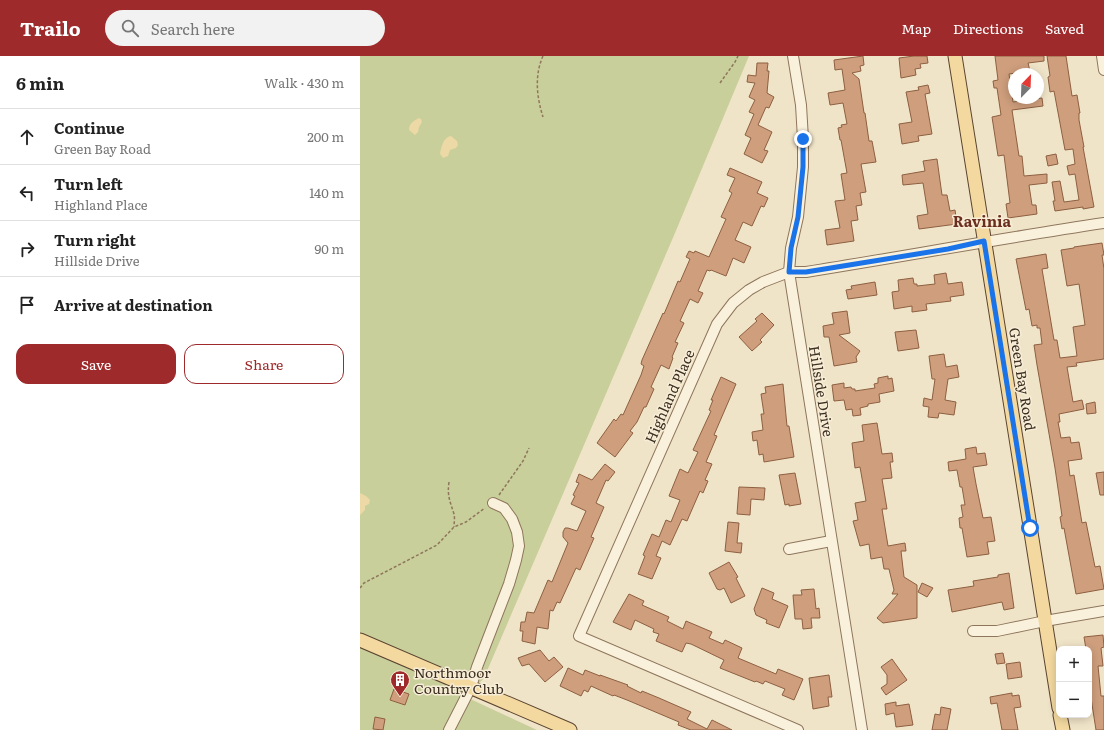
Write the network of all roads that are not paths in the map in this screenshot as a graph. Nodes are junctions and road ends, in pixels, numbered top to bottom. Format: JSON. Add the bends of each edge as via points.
{"nodes":[{"id":1,"x":793,"y":56,"type":"edge"},
{"id":2,"x":955,"y":56,"type":"edge"},
{"id":3,"x":1102,"y":56,"type":"edge"},
{"id":4,"x":1104,"y":70,"type":"edge"},
{"id":5,"x":1104,"y":223,"type":"edge"},
{"id":6,"x":984,"y":241,"type":"junction"},
{"id":7,"x":789,"y":272,"type":"junction"},
{"id":8,"x":493,"y":503,"type":"road end"},
{"id":9,"x":831,"y":541,"type":"junction"},
{"id":10,"x":789,"y":549,"type":"dead end"},
{"id":11,"x":1104,"y":612,"type":"edge"},
{"id":12,"x":1045,"y":621,"type":"junction"},
{"id":13,"x":973,"y":631,"type":"dead end"},
{"id":14,"x":360,"y":640,"type":"edge"},
{"id":15,"x":471,"y":687,"type":"junction"},
{"id":16,"x":1056,"y":689,"type":"edge"},
{"id":17,"x":1061,"y":718,"type":"edge"},
{"id":18,"x":449,"y":730,"type":"edge"},
{"id":19,"x":570,"y":730,"type":"edge"},
{"id":20,"x":798,"y":730,"type":"edge"},
{"id":21,"x":862,"y":730,"type":"edge"},
{"id":22,"x":1063,"y":730,"type":"edge"}],
"edges":[{"from":1,"to":7,"type":"street","name":"Hillside Drive","via":[[801,105],[803,167]]},
{"from":2,"to":6,"type":"main road","name":"Green Bay Road"},
{"from":3,"to":4,"type":"street"},
{"from":5,"to":6,"type":"street","name":"Highland Place"},
{"from":6,"to":7,"type":"street","name":"Highland Place","via":[[806,272]]},
{"from":6,"to":12,"type":"main road","name":"Green Bay Road"},
{"from":7,"to":9,"type":"street","name":"Hillside Drive"},
{"from":7,"to":20,"type":"street","name":"Highland Place","via":[[749,290],[733,303],[717,324],[579,636]]},
{"from":8,"to":15,"type":"street","via":[[504,508],[512,519],[519,546],[509,584]]},
{"from":9,"to":10,"type":"street"},
{"from":9,"to":21,"type":"street","name":"Hillside Drive"},
{"from":11,"to":12,"type":"street"},
{"from":12,"to":13,"type":"street","via":[[997,631]]},
{"from":12,"to":16,"type":"main road","name":"Green Bay Road"},
{"from":14,"to":15,"type":"main road"},
{"from":15,"to":18,"type":"street"},
{"from":15,"to":19,"type":"main road"},
{"from":17,"to":22,"type":"main road"}]}
